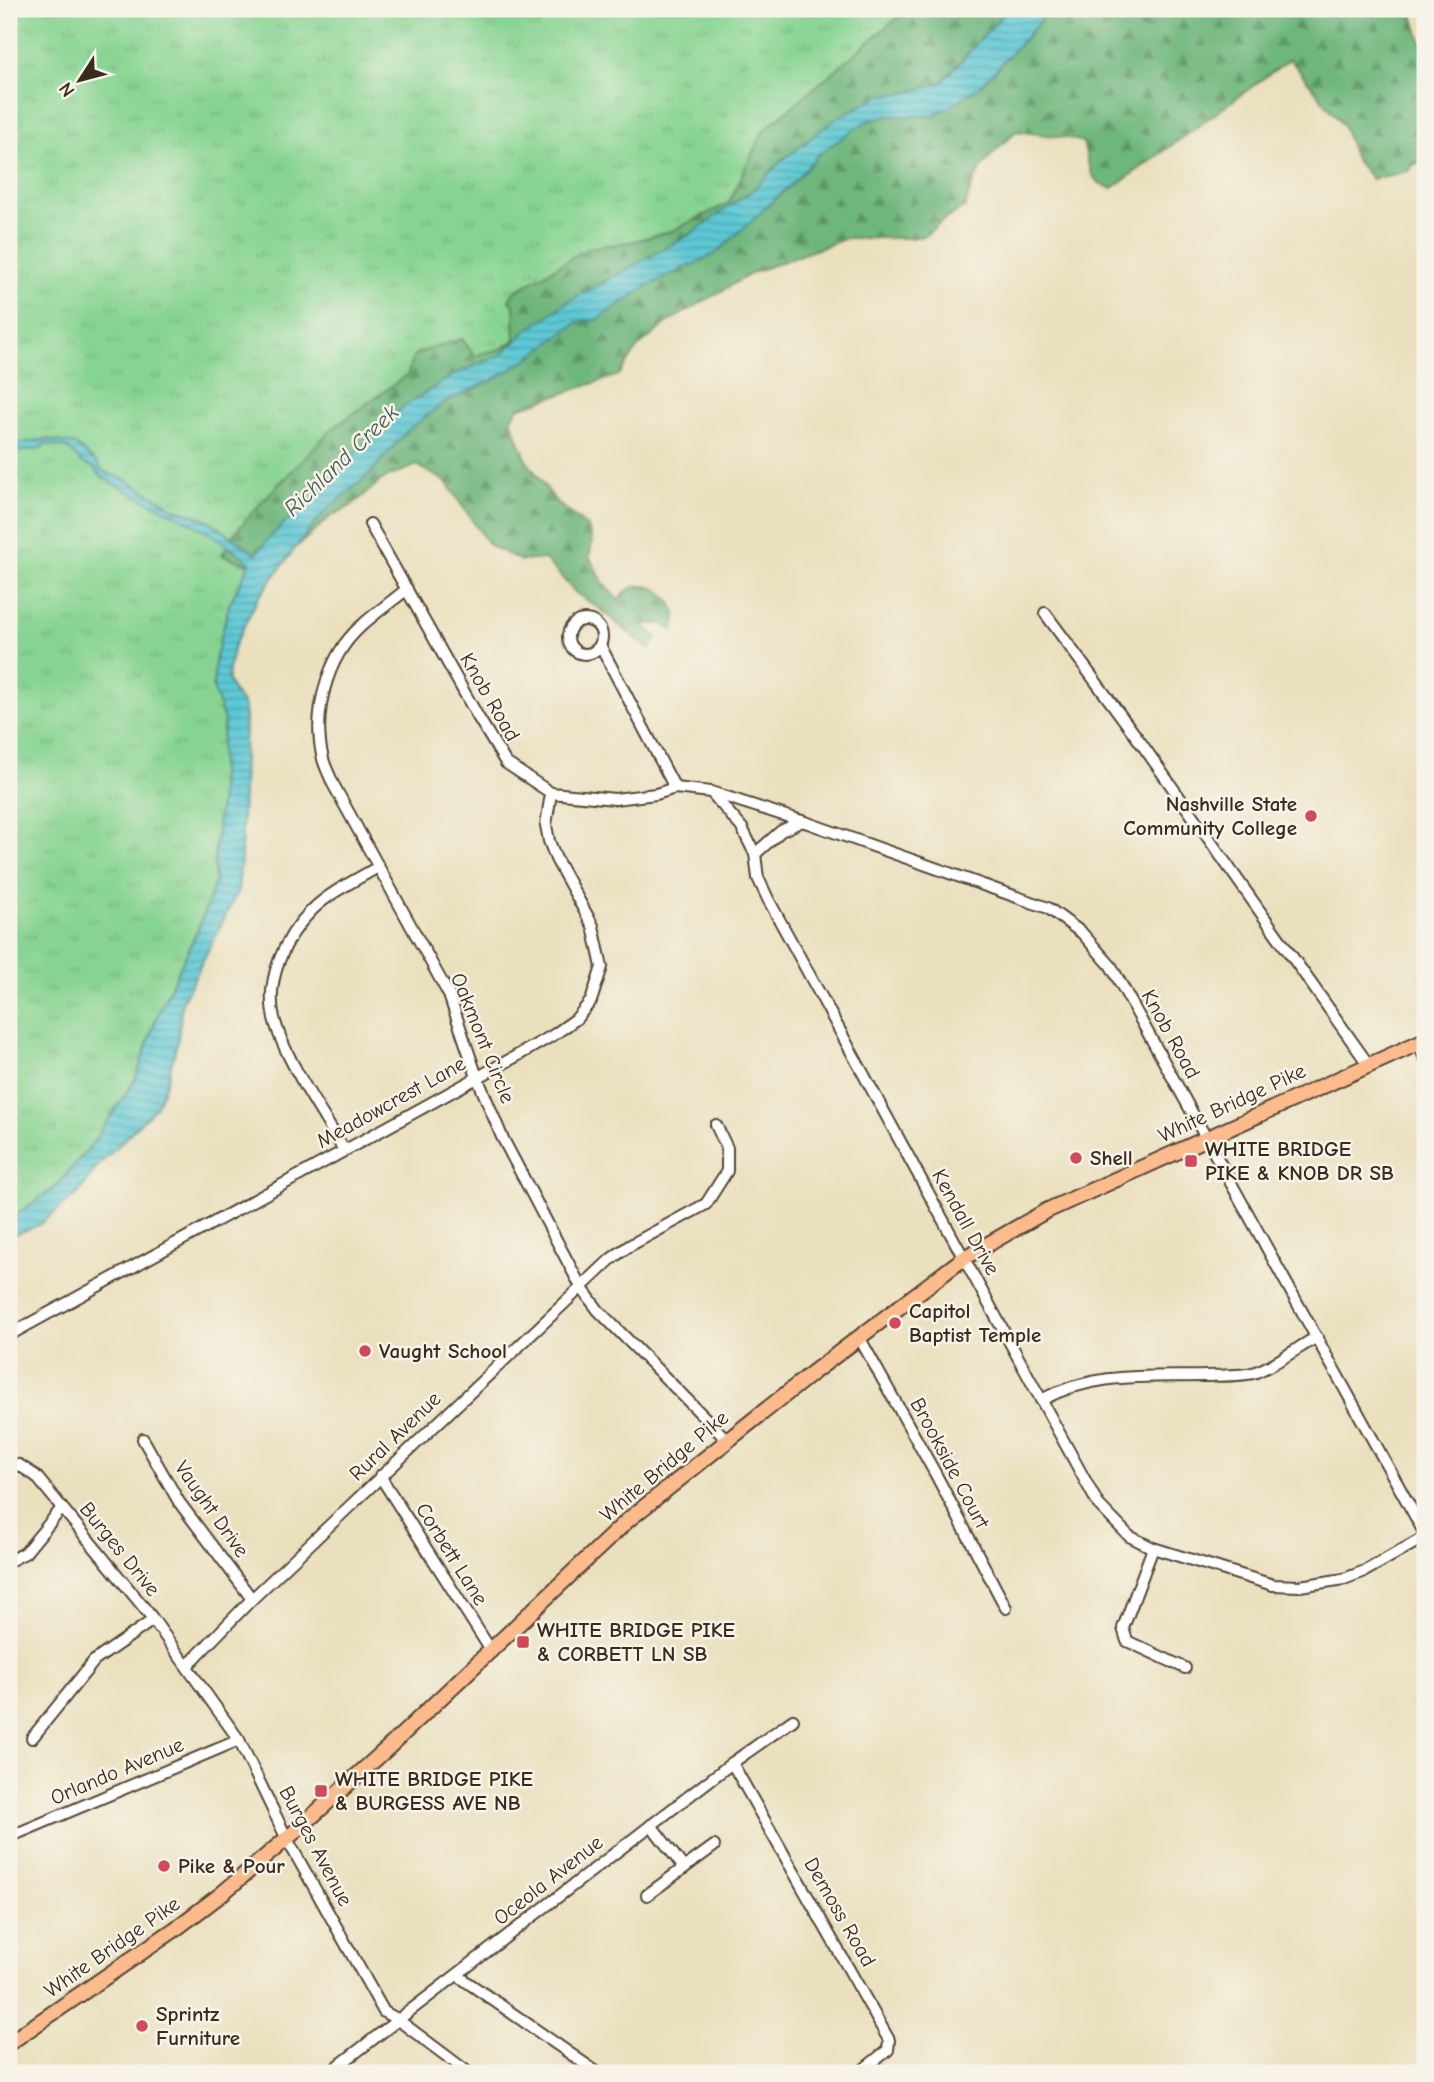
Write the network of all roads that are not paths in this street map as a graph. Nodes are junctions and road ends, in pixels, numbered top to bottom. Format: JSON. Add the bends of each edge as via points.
{"nodes":[{"id":1,"x":370,"y":524,"type":"dead end"},
{"id":2,"x":407,"y":589,"type":"junction"},
{"id":3,"x":1045,"y":613,"type":"dead end"},
{"id":4,"x":600,"y":645,"type":"dead end"},
{"id":5,"x":675,"y":788,"type":"junction"},
{"id":6,"x":711,"y":792,"type":"junction"},
{"id":7,"x":551,"y":793,"type":"junction"},
{"id":8,"x":802,"y":821,"type":"junction"},
{"id":9,"x":755,"y":854,"type":"junction"},
{"id":10,"x":378,"y":867,"type":"junction"},
{"id":11,"x":1422,"y":1041,"type":"edge"},
{"id":12,"x":1425,"y":1058,"type":"edge"},
{"id":13,"x":1368,"y":1064,"type":"junction"},
{"id":14,"x":477,"y":1077,"type":"junction"},
{"id":15,"x":716,"y":1125,"type":"dead end"},
{"id":16,"x":1206,"y":1136,"type":"junction"},
{"id":17,"x":344,"y":1150,"type":"junction"},
{"id":18,"x":964,"y":1258,"type":"junction"},
{"id":19,"x":581,"y":1287,"type":"junction"},
{"id":20,"x":9,"y":1335,"type":"edge"},
{"id":21,"x":859,"y":1337,"type":"junction"},
{"id":22,"x":1317,"y":1337,"type":"junction"},
{"id":23,"x":1041,"y":1400,"type":"junction"},
{"id":24,"x":143,"y":1439,"type":"dead end"},
{"id":25,"x":727,"y":1440,"type":"junction"},
{"id":26,"x":9,"y":1464,"type":"edge"},
{"id":27,"x":380,"y":1476,"type":"junction"},
{"id":28,"x":62,"y":1508,"type":"junction"},
{"id":29,"x":1425,"y":1536,"type":"edge"},
{"id":30,"x":1153,"y":1548,"type":"junction"},
{"id":31,"x":9,"y":1561,"type":"edge"},
{"id":32,"x":252,"y":1599,"type":"junction"},
{"id":33,"x":1006,"y":1608,"type":"dead end"},
{"id":34,"x":152,"y":1618,"type":"junction"},
{"id":35,"x":492,"y":1652,"type":"junction"},
{"id":36,"x":188,"y":1665,"type":"junction"},
{"id":37,"x":1185,"y":1668,"type":"dead end"},
{"id":38,"x":793,"y":1720,"type":"dead end"},
{"id":39,"x":32,"y":1738,"type":"dead end"},
{"id":40,"x":239,"y":1740,"type":"junction"},
{"id":41,"x":732,"y":1763,"type":"junction"},
{"id":42,"x":651,"y":1825,"type":"junction"},
{"id":43,"x":9,"y":1836,"type":"edge"},
{"id":44,"x":287,"y":1839,"type":"junction"},
{"id":45,"x":714,"y":1846,"type":"dead end"},
{"id":46,"x":684,"y":1868,"type":"junction"},
{"id":47,"x":647,"y":1895,"type":"dead end"},
{"id":48,"x":457,"y":1975,"type":"junction"},
{"id":49,"x":397,"y":2019,"type":"junction"},
{"id":50,"x":9,"y":2043,"type":"edge"},
{"id":51,"x":329,"y":2073,"type":"edge"},
{"id":52,"x":469,"y":2073,"type":"edge"},
{"id":53,"x":598,"y":2073,"type":"edge"},
{"id":54,"x":859,"y":2073,"type":"edge"}],
"edges":[{"from":1,"to":2,"type":"street","name":"Knob Road"},
{"from":2,"to":7,"type":"street","name":"Knob Road","via":[[506,763]]},
{"from":2,"to":10,"type":"street","name":"Oakmont Circle","via":[[358,628],[344,646],[334,663],[318,720],[323,759]]},
{"from":3,"to":13,"type":"street"},
{"from":4,"to":5,"type":"street"},
{"from":5,"to":6,"type":"street","name":"Knob Road"},
{"from":5,"to":7,"type":"street","name":"Knob Road","via":[[615,799]]},
{"from":6,"to":8,"type":"street","name":"Knob Road"},
{"from":6,"to":9,"type":"street","name":"Kendall Drive","via":[[742,828]]},
{"from":7,"to":14,"type":"street","name":"Meadowcrest Lane","via":[[546,825],[549,841],[593,926],[602,967],[591,1001],[576,1019]]},
{"from":8,"to":9,"type":"street","via":[[781,831]]},
{"from":8,"to":16,"type":"street","name":"Knob Road","via":[[1048,908],[1082,933],[1111,966]]},
{"from":9,"to":18,"type":"street","name":"Kendall Drive","via":[[758,878],[768,899]]},
{"from":10,"to":14,"type":"street","name":"Oakmont Circle","via":[[449,995]]},
{"from":10,"to":17,"type":"street","via":[[311,911],[288,940],[272,994],[274,1017],[288,1054]]},
{"from":11,"to":12,"type":"street"},
{"from":11,"to":13,"type":"main road","name":"White Bridge Pike"},
{"from":13,"to":16,"type":"main road","name":"White Bridge Pike"},
{"from":14,"to":17,"type":"street","name":"Meadowcrest Lane"},
{"from":14,"to":19,"type":"street","name":"Oakmont Circle","via":[[502,1137]]},
{"from":15,"to":19,"type":"street","name":"Rural Avenue","via":[[727,1148],[727,1171],[706,1204],[629,1246]]},
{"from":16,"to":18,"type":"main road","name":"White Bridge Pike","via":[[1046,1211]]},
{"from":16,"to":22,"type":"street","name":"Knob Road"},
{"from":17,"to":20,"type":"street","name":"Meadowcrest Lane"},
{"from":18,"to":21,"type":"main road","name":"White Bridge Pike"},
{"from":18,"to":23,"type":"street","name":"Kendall Drive"},
{"from":19,"to":25,"type":"street","name":"Oakmont Circle","via":[[598,1310]]},
{"from":19,"to":27,"type":"street","name":"Rural Avenue"},
{"from":21,"to":25,"type":"main road","name":"White Bridge Pike"},
{"from":21,"to":33,"type":"street","name":"Brookside Court"},
{"from":22,"to":23,"type":"street","via":[[1255,1372],[1117,1377],[1087,1381]]},
{"from":22,"to":29,"type":"street","name":"Knob Road"},
{"from":23,"to":30,"type":"street","name":"Kendall Drive","via":[[1098,1504],[1129,1536]]},
{"from":24,"to":32,"type":"street","name":"Vaught Drive","via":[[180,1502]]},
{"from":25,"to":35,"type":"main road","name":"White Bridge Pike","via":[[628,1520]]},
{"from":26,"to":28,"type":"street","name":"Burges Drive","via":[[36,1476]]},
{"from":27,"to":32,"type":"street","name":"Rural Avenue"},
{"from":27,"to":35,"type":"street","name":"Corbett Lane"},
{"from":28,"to":31,"type":"street","name":"Burges Drive","via":[[25,1553]]},
{"from":28,"to":34,"type":"street","name":"Burges Drive"},
{"from":29,"to":30,"type":"street","name":"Kendall Drive","via":[[1365,1571],[1300,1586],[1273,1584]]},
{"from":30,"to":37,"type":"street","via":[[1122,1628],[1127,1641]]},
{"from":32,"to":36,"type":"street","name":"Rural Avenue"},
{"from":34,"to":36,"type":"street","name":"Burges Avenue"},
{"from":34,"to":39,"type":"street","via":[[94,1661]]},
{"from":35,"to":44,"type":"main road","name":"White Bridge Pike"},
{"from":36,"to":40,"type":"street","name":"Burges Avenue"},
{"from":38,"to":41,"type":"street","name":"Oceola Avenue"},
{"from":40,"to":43,"type":"street","name":"Orlando Avenue"},
{"from":40,"to":44,"type":"street","name":"Burges Avenue"},
{"from":41,"to":42,"type":"street","name":"Oceola Avenue"},
{"from":41,"to":54,"type":"street","name":"Demoss Road","via":[[889,2040],[888,2050]]},
{"from":42,"to":46,"type":"street"},
{"from":42,"to":48,"type":"street","name":"Oceola Avenue"},
{"from":44,"to":49,"type":"street","name":"Burges Avenue","via":[[384,2012]]},
{"from":44,"to":50,"type":"main road","name":"White Bridge Pike","via":[[180,1925]]},
{"from":45,"to":46,"type":"street"},
{"from":46,"to":47,"type":"street"},
{"from":48,"to":49,"type":"street","name":"Oceola Avenue"},
{"from":48,"to":53,"type":"street"},
{"from":49,"to":51,"type":"street","name":"Oceola Avenue"},
{"from":49,"to":52,"type":"street","name":"Burges Avenue"}]}
